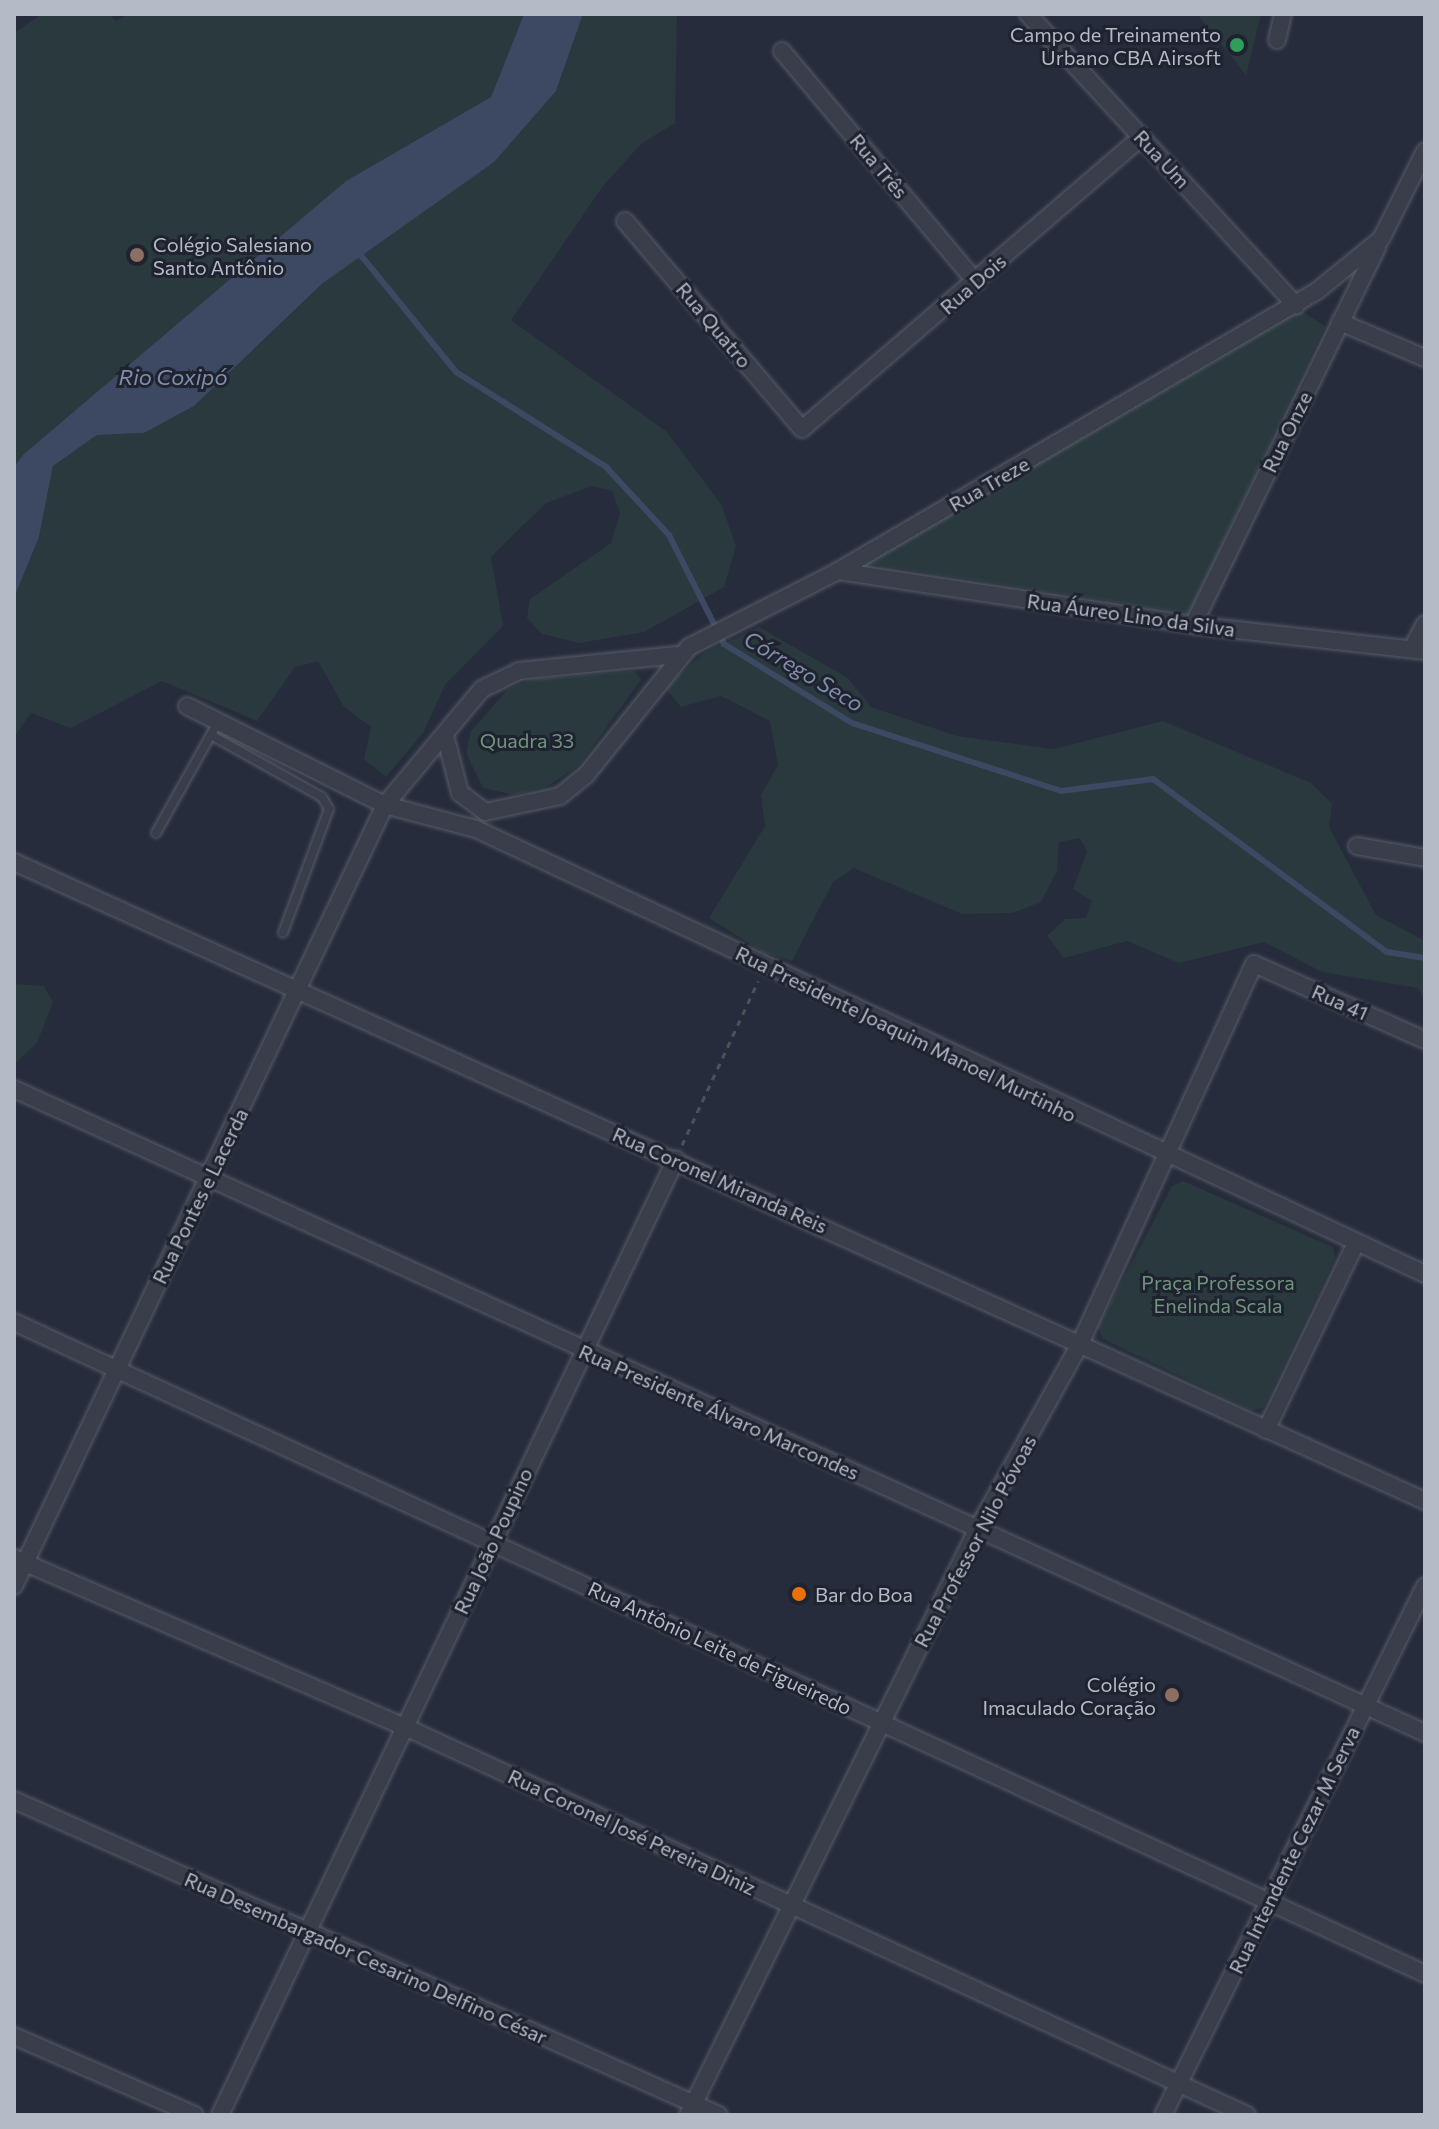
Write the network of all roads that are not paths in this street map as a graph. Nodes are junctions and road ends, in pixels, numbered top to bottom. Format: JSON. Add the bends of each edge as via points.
{"nodes":[{"id":1,"x":1028,"y":14,"type":"edge"},
{"id":2,"x":1283,"y":14,"type":"edge"},
{"id":3,"x":1277,"y":40,"type":"dead end"},
{"id":4,"x":782,"y":51,"type":"dead end"},
{"id":5,"x":1142,"y":137,"type":"junction"},
{"id":6,"x":1425,"y":151,"type":"edge"},
{"id":7,"x":625,"y":221,"type":"dead end"},
{"id":8,"x":1381,"y":239,"type":"junction"},
{"id":9,"x":976,"y":282,"type":"junction"},
{"id":10,"x":1296,"y":305,"type":"junction"},
{"id":11,"x":1340,"y":322,"type":"junction"},
{"id":12,"x":1425,"y":358,"type":"edge"},
{"id":13,"x":802,"y":429,"type":"joint"},
{"id":14,"x":838,"y":571,"type":"junction"},
{"id":15,"x":1425,"y":624,"type":"edge"},
{"id":16,"x":1193,"y":625,"type":"junction"},
{"id":17,"x":1419,"y":650,"type":"edge"},
{"id":18,"x":682,"y":651,"type":"junction"},
{"id":19,"x":187,"y":706,"type":"dead end"},
{"id":20,"x":214,"y":728,"type":"junction"},
{"id":21,"x":446,"y":739,"type":"junction"},
{"id":22,"x":385,"y":805,"type":"junction"},
{"id":23,"x":485,"y":812,"type":"junction"},
{"id":24,"x":476,"y":829,"type":"junction"},
{"id":25,"x":156,"y":833,"type":"dead end"},
{"id":26,"x":1357,"y":846,"type":"dead end"},
{"id":27,"x":1425,"y":858,"type":"edge"},
{"id":28,"x":14,"y":862,"type":"edge"},
{"id":29,"x":283,"y":933,"type":"dead end"},
{"id":30,"x":1254,"y":964,"type":"joint"},
{"id":31,"x":299,"y":991,"type":"junction"},
{"id":32,"x":1425,"y":1040,"type":"edge"},
{"id":33,"x":14,"y":1089,"type":"edge"},
{"id":34,"x":1165,"y":1158,"type":"junction"},
{"id":35,"x":676,"y":1159,"type":"junction"},
{"id":36,"x":209,"y":1180,"type":"junction"},
{"id":37,"x":1355,"y":1245,"type":"junction"},
{"id":38,"x":1425,"y":1274,"type":"edge"},
{"id":39,"x":14,"y":1322,"type":"edge"},
{"id":40,"x":1080,"y":1344,"type":"junction"},
{"id":41,"x":584,"y":1352,"type":"junction"},
{"id":42,"x":117,"y":1367,"type":"junction"},
{"id":43,"x":1266,"y":1430,"type":"junction"},
{"id":44,"x":1425,"y":1501,"type":"edge"},
{"id":45,"x":978,"y":1528,"type":"junction"},
{"id":46,"x":493,"y":1542,"type":"junction"},
{"id":47,"x":19,"y":1561,"type":"edge"},
{"id":48,"x":14,"y":1586,"type":"edge"},
{"id":49,"x":1425,"y":1586,"type":"edge"},
{"id":50,"x":1366,"y":1705,"type":"junction"},
{"id":51,"x":881,"y":1723,"type":"junction"},
{"id":52,"x":405,"y":1727,"type":"junction"},
{"id":53,"x":1425,"y":1733,"type":"edge"},
{"id":54,"x":14,"y":1800,"type":"edge"},
{"id":55,"x":1269,"y":1902,"type":"junction"},
{"id":56,"x":793,"y":1907,"type":"junction"},
{"id":57,"x":307,"y":1933,"type":"junction"},
{"id":58,"x":1425,"y":1974,"type":"edge"},
{"id":59,"x":14,"y":2036,"type":"edge"},
{"id":60,"x":1178,"y":2083,"type":"junction"},
{"id":61,"x":691,"y":2109,"type":"edge"},
{"id":62,"x":195,"y":2115,"type":"edge"},
{"id":63,"x":220,"y":2115,"type":"edge"},
{"id":64,"x":719,"y":2115,"type":"edge"},
{"id":65,"x":1163,"y":2115,"type":"edge"},
{"id":66,"x":1247,"y":2115,"type":"edge"}],
"edges":[{"from":1,"to":5,"type":"street","name":"Rua Um"},
{"from":2,"to":3,"type":"street"},
{"from":4,"to":9,"type":"street","name":"Rua Três"},
{"from":5,"to":9,"type":"street","name":"Rua Dois"},
{"from":5,"to":10,"type":"street","name":"Rua Um"},
{"from":6,"to":8,"type":"street","name":"Rua Onze"},
{"from":7,"to":13,"type":"street","name":"Rua Quatro"},
{"from":8,"to":10,"type":"street","name":"Rua Treze"},
{"from":8,"to":11,"type":"street","name":"Rua Onze"},
{"from":9,"to":13,"type":"street","name":"Rua Dois"},
{"from":10,"to":14,"type":"street","name":"Rua Treze"},
{"from":11,"to":12,"type":"street"},
{"from":11,"to":16,"type":"street","name":"Rua Onze"},
{"from":14,"to":16,"type":"street","name":"Rua Áureo Lino da Silva"},
{"from":14,"to":18,"type":"street","name":"Rua Treze"},
{"from":15,"to":17,"type":"street"},
{"from":16,"to":17,"type":"street","name":"Rua Áureo Lino da Silva"},
{"from":18,"to":21,"type":"street","name":"Rua Treze","via":[[519,671],[482,689]]},
{"from":18,"to":23,"type":"street","name":"Rua Treze","via":[[586,775],[560,796]]},
{"from":19,"to":20,"type":"street","name":"Rua Presidente Joaquim Manoel Murtinho"},
{"from":20,"to":22,"type":"street","name":"Rua Presidente Joaquim Manoel Murtinho"},
{"from":20,"to":25,"type":"lane"},
{"from":20,"to":29,"type":"lane","via":[[322,797],[329,809]]},
{"from":21,"to":22,"type":"street","name":"Rua Treze"},
{"from":21,"to":23,"type":"street","via":[[460,793]]},
{"from":22,"to":24,"type":"street","name":"Rua Presidente Joaquim Manoel Murtinho"},
{"from":22,"to":31,"type":"street","name":"Rua Pontes e Lacerda"},
{"from":23,"to":24,"type":"street"},
{"from":24,"to":34,"type":"street","name":"Rua Presidente Joaquim Manoel Murtinho"},
{"from":26,"to":27,"type":"street"},
{"from":28,"to":31,"type":"street","name":"Rua Coronel Miranda Reis"},
{"from":30,"to":32,"type":"street","name":"Rua 41"},
{"from":30,"to":34,"type":"street","name":"Rua Professor Nilo Póvoas"},
{"from":31,"to":35,"type":"street","name":"Rua Coronel Miranda Reis"},
{"from":31,"to":36,"type":"street","name":"Rua Pontes e Lacerda"},
{"from":33,"to":36,"type":"street","name":"Rua Presidente Álvaro Marcondes"},
{"from":34,"to":37,"type":"street","name":"Rua Presidente Joaquim Manoel Murtinho"},
{"from":34,"to":40,"type":"street","name":"Rua Professor Nilo Póvoas"},
{"from":35,"to":40,"type":"street","name":"Rua Coronel Miranda Reis"},
{"from":35,"to":41,"type":"street","name":"Rua João Poupino"},
{"from":36,"to":41,"type":"street","name":"Rua Presidente Álvaro Marcondes"},
{"from":36,"to":42,"type":"street","name":"Rua Pontes e Lacerda"},
{"from":37,"to":38,"type":"street","name":"Rua Presidente Joaquim Manoel Murtinho"},
{"from":37,"to":43,"type":"street"},
{"from":39,"to":42,"type":"street","name":"Rua Antônio Leite de Figueiredo"},
{"from":40,"to":43,"type":"street","name":"Rua Coronel Miranda Reis"},
{"from":40,"to":45,"type":"street","name":"Rua Professor Nilo Póvoas"},
{"from":41,"to":45,"type":"street","name":"Rua Presidente Álvaro Marcondes"},
{"from":41,"to":46,"type":"street","name":"Rua João Poupino"},
{"from":42,"to":46,"type":"street","name":"Rua Antônio Leite de Figueiredo"},
{"from":42,"to":47,"type":"street","name":"Rua Pontes e Lacerda"},
{"from":43,"to":44,"type":"street","name":"Rua Coronel Miranda Reis"},
{"from":45,"to":50,"type":"street","name":"Rua Presidente Álvaro Marcondes"},
{"from":45,"to":51,"type":"street","name":"Rua Professor Nilo Póvoas"},
{"from":46,"to":51,"type":"street","name":"Rua Antônio Leite de Figueiredo"},
{"from":46,"to":52,"type":"street","name":"Rua João Poupino"},
{"from":47,"to":48,"type":"street","name":"Rua Pontes e Lacerda"},
{"from":47,"to":52,"type":"street","name":"Rua Coronel José Pereira Diniz"},
{"from":49,"to":50,"type":"street","name":"Rua Intendente Cezar M Serva"},
{"from":50,"to":53,"type":"street","name":"Rua Presidente Álvaro Marcondes"},
{"from":50,"to":55,"type":"street","name":"Rua Intendente Cezar M Serva"},
{"from":51,"to":55,"type":"street","name":"Rua Antônio Leite de Figueiredo"},
{"from":51,"to":56,"type":"street","name":"Rua Professor Nilo Póvoas"},
{"from":52,"to":56,"type":"street","name":"Rua Coronel José Pereira Diniz"},
{"from":52,"to":57,"type":"street","name":"Rua João Poupino"},
{"from":54,"to":57,"type":"street","name":"Rua Desembargador Cesarino Delfino César"},
{"from":55,"to":58,"type":"street","name":"Rua Antônio Leite de Figueiredo"},
{"from":55,"to":60,"type":"street","name":"Rua Intendente Cezar M Serva"},
{"from":56,"to":60,"type":"street","name":"Rua Coronel José Pereira Diniz"},
{"from":56,"to":61,"type":"street","name":"Rua Professor Nilo Póvoas"},
{"from":57,"to":61,"type":"street","name":"Rua Desembargador Cesarino Delfino César"},
{"from":57,"to":63,"type":"street","name":"Rua João Poupino"},
{"from":59,"to":62,"type":"street"},
{"from":60,"to":65,"type":"street","name":"Rua Intendente Cezar M Serva"},
{"from":60,"to":66,"type":"street","name":"Rua Coronel José Pereira Diniz"},
{"from":61,"to":64,"type":"street","name":"Rua Desembargador Cesarino Delfino César"}]}
